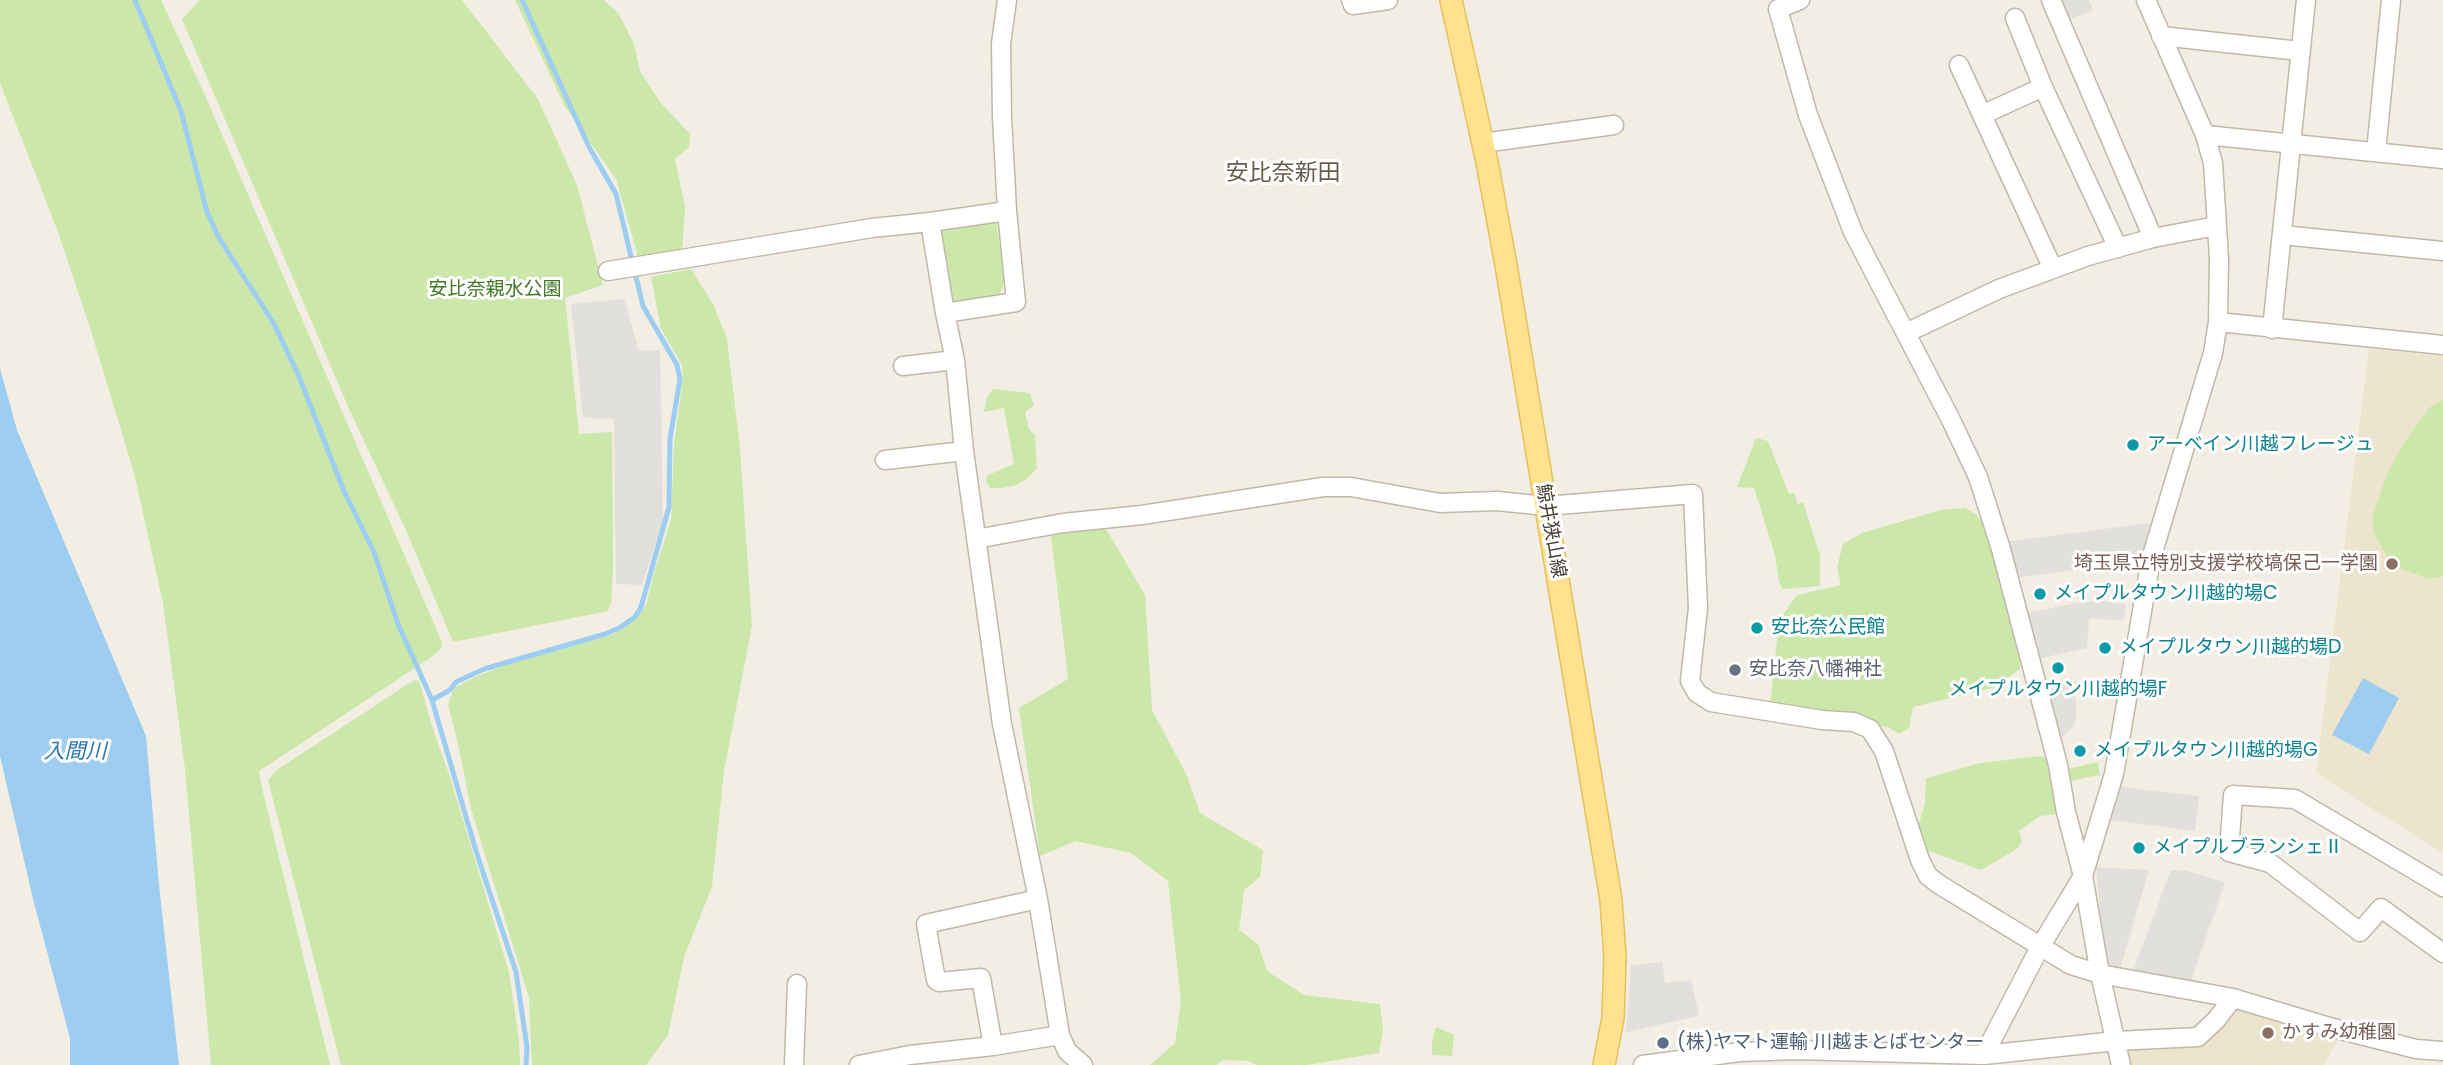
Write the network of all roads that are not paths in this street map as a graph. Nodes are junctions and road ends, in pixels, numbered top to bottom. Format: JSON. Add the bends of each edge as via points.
{"nodes":[{"id":1,"x":1007,"y":0,"type":"edge"},
{"id":2,"x":1351,"y":0,"type":"edge"},
{"id":3,"x":1388,"y":0,"type":"edge"},
{"id":4,"x":1451,"y":0,"type":"edge"},
{"id":5,"x":1800,"y":0,"type":"edge"},
{"id":6,"x":2051,"y":0,"type":"edge"},
{"id":7,"x":2146,"y":0,"type":"edge"},
{"id":8,"x":2306,"y":0,"type":"edge"},
{"id":9,"x":2390,"y":0,"type":"edge"},
{"id":10,"x":1776,"y":5,"type":"edge"},
{"id":11,"x":2015,"y":18,"type":"dead end"},
{"id":12,"x":2161,"y":36,"type":"junction"},
{"id":13,"x":2300,"y":51,"type":"junction"},
{"id":14,"x":1959,"y":65,"type":"dead end"},
{"id":15,"x":2043,"y":87,"type":"junction"},
{"id":16,"x":1982,"y":115,"type":"junction"},
{"id":17,"x":1614,"y":125,"type":"dead end"},
{"id":18,"x":2205,"y":135,"type":"junction"},
{"id":19,"x":1483,"y":143,"type":"junction"},
{"id":20,"x":2291,"y":144,"type":"junction"},
{"id":21,"x":2376,"y":152,"type":"junction"},
{"id":22,"x":2443,"y":159,"type":"edge"},
{"id":23,"x":1007,"y":211,"type":"junction"},
{"id":24,"x":930,"y":222,"type":"junction"},
{"id":25,"x":2216,"y":226,"type":"junction"},
{"id":26,"x":2282,"y":235,"type":"junction"},
{"id":27,"x":2153,"y":238,"type":"junction"},
{"id":28,"x":2118,"y":248,"type":"junction"},
{"id":29,"x":2443,"y":251,"type":"edge"},
{"id":30,"x":2053,"y":269,"type":"junction"},
{"id":31,"x":615,"y":270,"type":"dead end"},
{"id":32,"x":945,"y":313,"type":"junction"},
{"id":33,"x":2218,"y":322,"type":"junction"},
{"id":34,"x":2272,"y":329,"type":"junction"},
{"id":35,"x":1906,"y":333,"type":"junction"},
{"id":36,"x":2443,"y":345,"type":"edge"},
{"id":37,"x":955,"y":359,"type":"junction"},
{"id":38,"x":903,"y":366,"type":"dead end"},
{"id":39,"x":964,"y":451,"type":"junction"},
{"id":40,"x":885,"y":460,"type":"dead end"},
{"id":41,"x":1545,"y":506,"type":"junction"},
{"id":42,"x":976,"y":539,"type":"junction"},
{"id":43,"x":2083,"y":876,"type":"junction"},
{"id":44,"x":2443,"y":887,"type":"edge"},
{"id":45,"x":1038,"y":899,"type":"junction"},
{"id":46,"x":2040,"y":947,"type":"junction"},
{"id":47,"x":2443,"y":953,"type":"edge"},
{"id":48,"x":2100,"y":974,"type":"junction"},
{"id":49,"x":797,"y":985,"type":"dead end"},
{"id":50,"x":2233,"y":998,"type":"junction"},
{"id":51,"x":1060,"y":1035,"type":"junction"},
{"id":52,"x":2116,"y":1041,"type":"junction"},
{"id":53,"x":993,"y":1046,"type":"junction"},
{"id":54,"x":2443,"y":1051,"type":"edge"},
{"id":55,"x":1984,"y":1055,"type":"junction"},
{"id":56,"x":1938,"y":1060,"type":"edge"},
{"id":57,"x":794,"y":1065,"type":"edge"},
{"id":58,"x":859,"y":1065,"type":"edge"},
{"id":59,"x":1083,"y":1065,"type":"edge"},
{"id":60,"x":1604,"y":1065,"type":"edge"},
{"id":61,"x":1643,"y":1065,"type":"edge"},
{"id":62,"x":2121,"y":1065,"type":"edge"}],
"edges":[{"from":1,"to":23,"type":"street","via":[[1001,44]]},
{"from":2,"to":3,"type":"street","via":[[1353,5]]},
{"from":4,"to":19,"type":"main road","name":"鯨井狭山線"},
{"from":5,"to":10,"type":"street"},
{"from":6,"to":27,"type":"street"},
{"from":7,"to":12,"type":"street"},
{"from":8,"to":13,"type":"street"},
{"from":9,"to":21,"type":"street"},
{"from":10,"to":35,"type":"street","via":[[1808,115],[1853,232]]},
{"from":11,"to":15,"type":"street"},
{"from":12,"to":13,"type":"street"},
{"from":12,"to":18,"type":"street"},
{"from":13,"to":20,"type":"street"},
{"from":14,"to":16,"type":"street"},
{"from":15,"to":16,"type":"street"},
{"from":15,"to":28,"type":"street"},
{"from":16,"to":30,"type":"street"},
{"from":17,"to":19,"type":"street"},
{"from":18,"to":20,"type":"street"},
{"from":18,"to":25,"type":"street","via":[[2213,163]]},
{"from":19,"to":41,"type":"main road","name":"鯨井狭山線"},
{"from":20,"to":21,"type":"street"},
{"from":20,"to":26,"type":"street"},
{"from":21,"to":22,"type":"street"},
{"from":23,"to":24,"type":"street"},
{"from":23,"to":32,"type":"street","via":[[1016,302]]},
{"from":24,"to":31,"type":"street"},
{"from":24,"to":32,"type":"street"},
{"from":25,"to":27,"type":"street"},
{"from":25,"to":33,"type":"street"},
{"from":26,"to":29,"type":"street"},
{"from":26,"to":34,"type":"street"},
{"from":27,"to":28,"type":"street"},
{"from":28,"to":30,"type":"street"},
{"from":30,"to":35,"type":"street"},
{"from":32,"to":37,"type":"street"},
{"from":33,"to":34,"type":"street"},
{"from":33,"to":43,"type":"street","via":[[2213,353],[2151,559],[2115,774]]},
{"from":34,"to":36,"type":"street"},
{"from":35,"to":43,"type":"street","via":[[1984,494],[2058,765]]},
{"from":37,"to":38,"type":"street"},
{"from":37,"to":39,"type":"street"},
{"from":39,"to":40,"type":"street"},
{"from":39,"to":42,"type":"street"},
{"from":41,"to":42,"type":"street","via":[[1497,501],[1440,503],[1351,487],[1323,488]]},
{"from":41,"to":46,"type":"street","via":[[1693,494],[1698,608],[1690,681],[1697,693],[1711,702],[1870,729],[1884,751],[1928,876]]},
{"from":41,"to":60,"type":"main road","name":"鯨井狭山線","via":[[1611,900],[1613,1018]]},
{"from":42,"to":45,"type":"street","via":[[1002,724]]},
{"from":43,"to":46,"type":"street"},
{"from":43,"to":48,"type":"street"},
{"from":44,"to":47,"type":"street","via":[[2295,799],[2233,795],[2229,852],[2270,863],[2360,932],[2381,908]]},
{"from":45,"to":51,"type":"street"},
{"from":45,"to":53,"type":"street","via":[[926,923],[936,980],[981,978]]},
{"from":46,"to":48,"type":"street","via":[[2071,965]]},
{"from":46,"to":55,"type":"street"},
{"from":48,"to":50,"type":"street"},
{"from":48,"to":52,"type":"street"},
{"from":49,"to":57,"type":"street"},
{"from":50,"to":52,"type":"street","via":[[2198,1037]]},
{"from":50,"to":54,"type":"street","via":[[2416,1049]]},
{"from":51,"to":53,"type":"street"},
{"from":51,"to":59,"type":"street","via":[[1067,1051]]},
{"from":52,"to":55,"type":"street"},
{"from":52,"to":62,"type":"street"},
{"from":53,"to":58,"type":"street"},
{"from":55,"to":56,"type":"street"},
{"from":56,"to":61,"type":"street","via":[[1768,1051]]}]}
